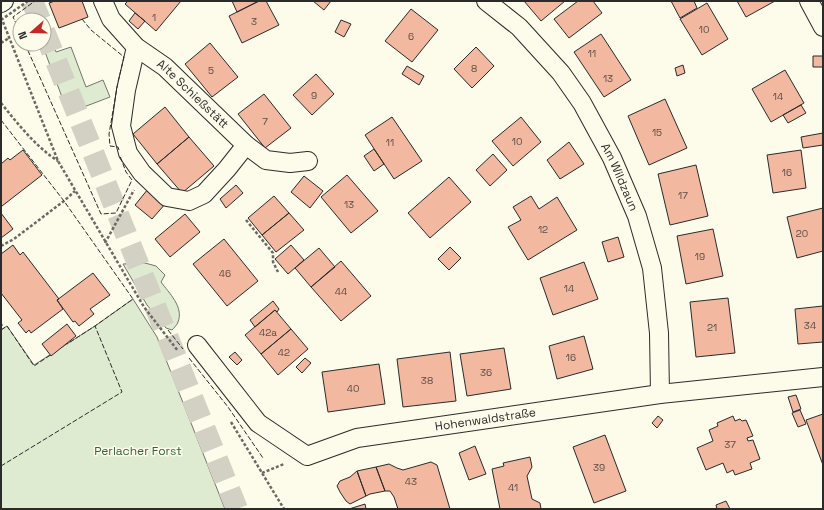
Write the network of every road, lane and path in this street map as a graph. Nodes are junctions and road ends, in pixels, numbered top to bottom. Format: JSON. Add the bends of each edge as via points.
{"nodes":[{"id":1,"x":4,"y":1,"type":"edge"},
{"id":2,"x":28,"y":1,"type":"edge"},
{"id":3,"x":103,"y":1,"type":"edge"},
{"id":4,"x":486,"y":1,"type":"edge"},
{"id":5,"x":809,"y":1,"type":"edge"},
{"id":6,"x":1,"y":4,"type":"edge"},
{"id":7,"x":1,"y":19,"type":"edge"},
{"id":8,"x":823,"y":27,"type":"edge"},
{"id":9,"x":9,"y":38,"type":"junction"},
{"id":10,"x":1,"y":43,"type":"edge"},
{"id":11,"x":136,"y":47,"type":"junction"},
{"id":12,"x":1,"y":103,"type":"edge"},
{"id":13,"x":246,"y":145,"type":"junction"},
{"id":14,"x":58,"y":161,"type":"junction"},
{"id":15,"x":308,"y":161,"type":"dead end"},
{"id":16,"x":142,"y":173,"type":"junction"},
{"id":17,"x":75,"y":191,"type":"junction"},
{"id":18,"x":246,"y":220,"type":"dead end"},
{"id":19,"x":105,"y":243,"type":"junction"},
{"id":20,"x":1,"y":246,"type":"edge"},
{"id":21,"x":278,"y":272,"type":"dead end"},
{"id":22,"x":197,"y":345,"type":"dead end"},
{"id":23,"x":178,"y":351,"type":"dead end"},
{"id":24,"x":823,"y":377,"type":"edge"},
{"id":25,"x":660,"y":394,"type":"junction"},
{"id":26,"x":228,"y":417,"type":"dead end"},
{"id":27,"x":284,"y":509,"type":"edge"}],
"edges":[{"from":1,"to":6,"type":"street"},
{"from":2,"to":7,"type":"path","bridge":true},
{"from":3,"to":11,"type":"street","name":"Alte Schießstätt","via":[[111,19]]},
{"from":4,"to":25,"type":"street","name":"Am Wildzaun","via":[[520,27],[561,73],[582,103],[612,158],[637,216],[652,268],[659,333]]},
{"from":5,"to":8,"type":"street"},
{"from":7,"to":9,"type":"path"},
{"from":9,"to":10,"type":"path"},
{"from":9,"to":14,"type":"path"},
{"from":11,"to":13,"type":"street","name":"Alte Schießstätt","via":[[165,67]]},
{"from":11,"to":16,"type":"street","via":[[121,126],[128,153]]},
{"from":12,"to":14,"type":"path","via":[[35,143]]},
{"from":13,"to":15,"type":"street","name":"Alte Schießstätt","via":[[266,160],[290,163]]},
{"from":13,"to":16,"type":"street","via":[[204,194],[189,201],[167,198]]},
{"from":14,"to":17,"type":"path"},
{"from":16,"to":19,"type":"path"},
{"from":17,"to":19,"type":"path"},
{"from":17,"to":20,"type":"path","via":[[14,239]]},
{"from":18,"to":21,"type":"path","via":[[273,253],[273,262]]},
{"from":19,"to":23,"type":"path","via":[[144,307]]},
{"from":22,"to":25,"type":"street","name":"Hohenwaldstraße","via":[[258,424],[307,456],[357,438]]},
{"from":24,"to":25,"type":"street","name":"Hohenwaldstraße"},
{"from":26,"to":27,"type":"path"}]}
